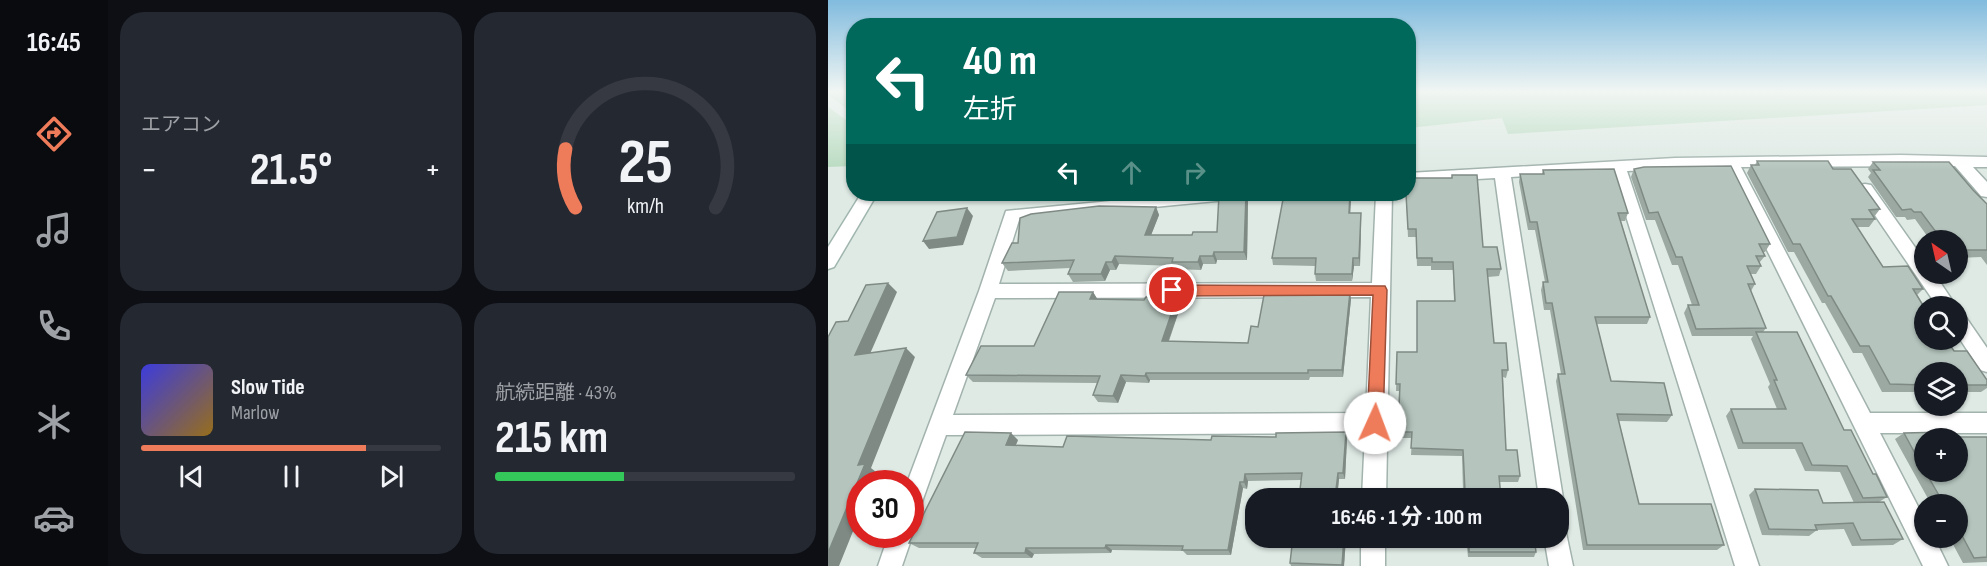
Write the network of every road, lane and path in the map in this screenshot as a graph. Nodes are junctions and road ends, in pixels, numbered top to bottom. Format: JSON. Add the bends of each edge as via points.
{"nodes":[{"id":1,"x":1845,"y":161,"type":"junction"},
{"id":2,"x":1960,"y":162,"type":"junction"},
{"id":3,"x":1987,"y":162,"type":"edge"},
{"id":4,"x":1732,"y":164,"type":"junction"},
{"id":5,"x":1618,"y":166,"type":"junction"},
{"id":6,"x":1503,"y":172,"type":"junction"},
{"id":7,"x":1416,"y":177,"type":"edge"},
{"id":8,"x":1987,"y":192,"type":"edge"},
{"id":9,"x":864,"y":201,"type":"edge"},
{"id":10,"x":1162,"y":201,"type":"edge"},
{"id":11,"x":1384,"y":201,"type":"edge"},
{"id":12,"x":828,"y":262,"type":"edge"},
{"id":13,"x":1380,"y":290,"type":"junction"},
{"id":14,"x":988,"y":291,"type":"junction"},
{"id":15,"x":1940,"y":296,"type":"edge"},
{"id":16,"x":1968,"y":336,"type":"edge"},
{"id":17,"x":1987,"y":364,"type":"edge"},
{"id":18,"x":1375,"y":423,"type":"junction"},
{"id":19,"x":1864,"y":423,"type":"junction"},
{"id":20,"x":1987,"y":423,"type":"edge"},
{"id":21,"x":938,"y":425,"type":"junction"},
{"id":22,"x":922,"y":470,"type":"edge"},
{"id":23,"x":1374,"y":488,"type":"edge"},
{"id":24,"x":1550,"y":488,"type":"edge"},
{"id":25,"x":896,"y":548,"type":"edge"},
{"id":26,"x":1373,"y":548,"type":"edge"},
{"id":27,"x":1558,"y":548,"type":"edge"},
{"id":28,"x":890,"y":566,"type":"edge"},
{"id":29,"x":1373,"y":566,"type":"edge"},
{"id":30,"x":1561,"y":566,"type":"edge"},
{"id":31,"x":1747,"y":566,"type":"edge"},
{"id":32,"x":1936,"y":566,"type":"edge"}],
"edges":[{"from":1,"to":2,"type":"street"},
{"from":1,"to":4,"type":"street"},
{"from":1,"to":15,"type":"street"},
{"from":2,"to":3,"type":"street"},
{"from":2,"to":8,"type":"street"},
{"from":4,"to":5,"type":"street"},
{"from":4,"to":19,"type":"street"},
{"from":5,"to":6,"type":"street"},
{"from":5,"to":31,"type":"street"},
{"from":6,"to":7,"type":"street"},
{"from":6,"to":24,"type":"street"},
{"from":9,"to":12,"type":"street"},
{"from":10,"to":14,"type":"street","via":[[1012,215]]},
{"from":11,"to":13,"type":"street"},
{"from":13,"to":14,"type":"street"},
{"from":13,"to":18,"type":"street"},
{"from":14,"to":21,"type":"street"},
{"from":16,"to":17,"type":"street"},
{"from":18,"to":21,"type":"street"},
{"from":18,"to":23,"type":"street"},
{"from":19,"to":20,"type":"street"},
{"from":19,"to":32,"type":"street"},
{"from":21,"to":22,"type":"street"},
{"from":25,"to":28,"type":"street"},
{"from":26,"to":29,"type":"street"},
{"from":27,"to":30,"type":"street"}]}
